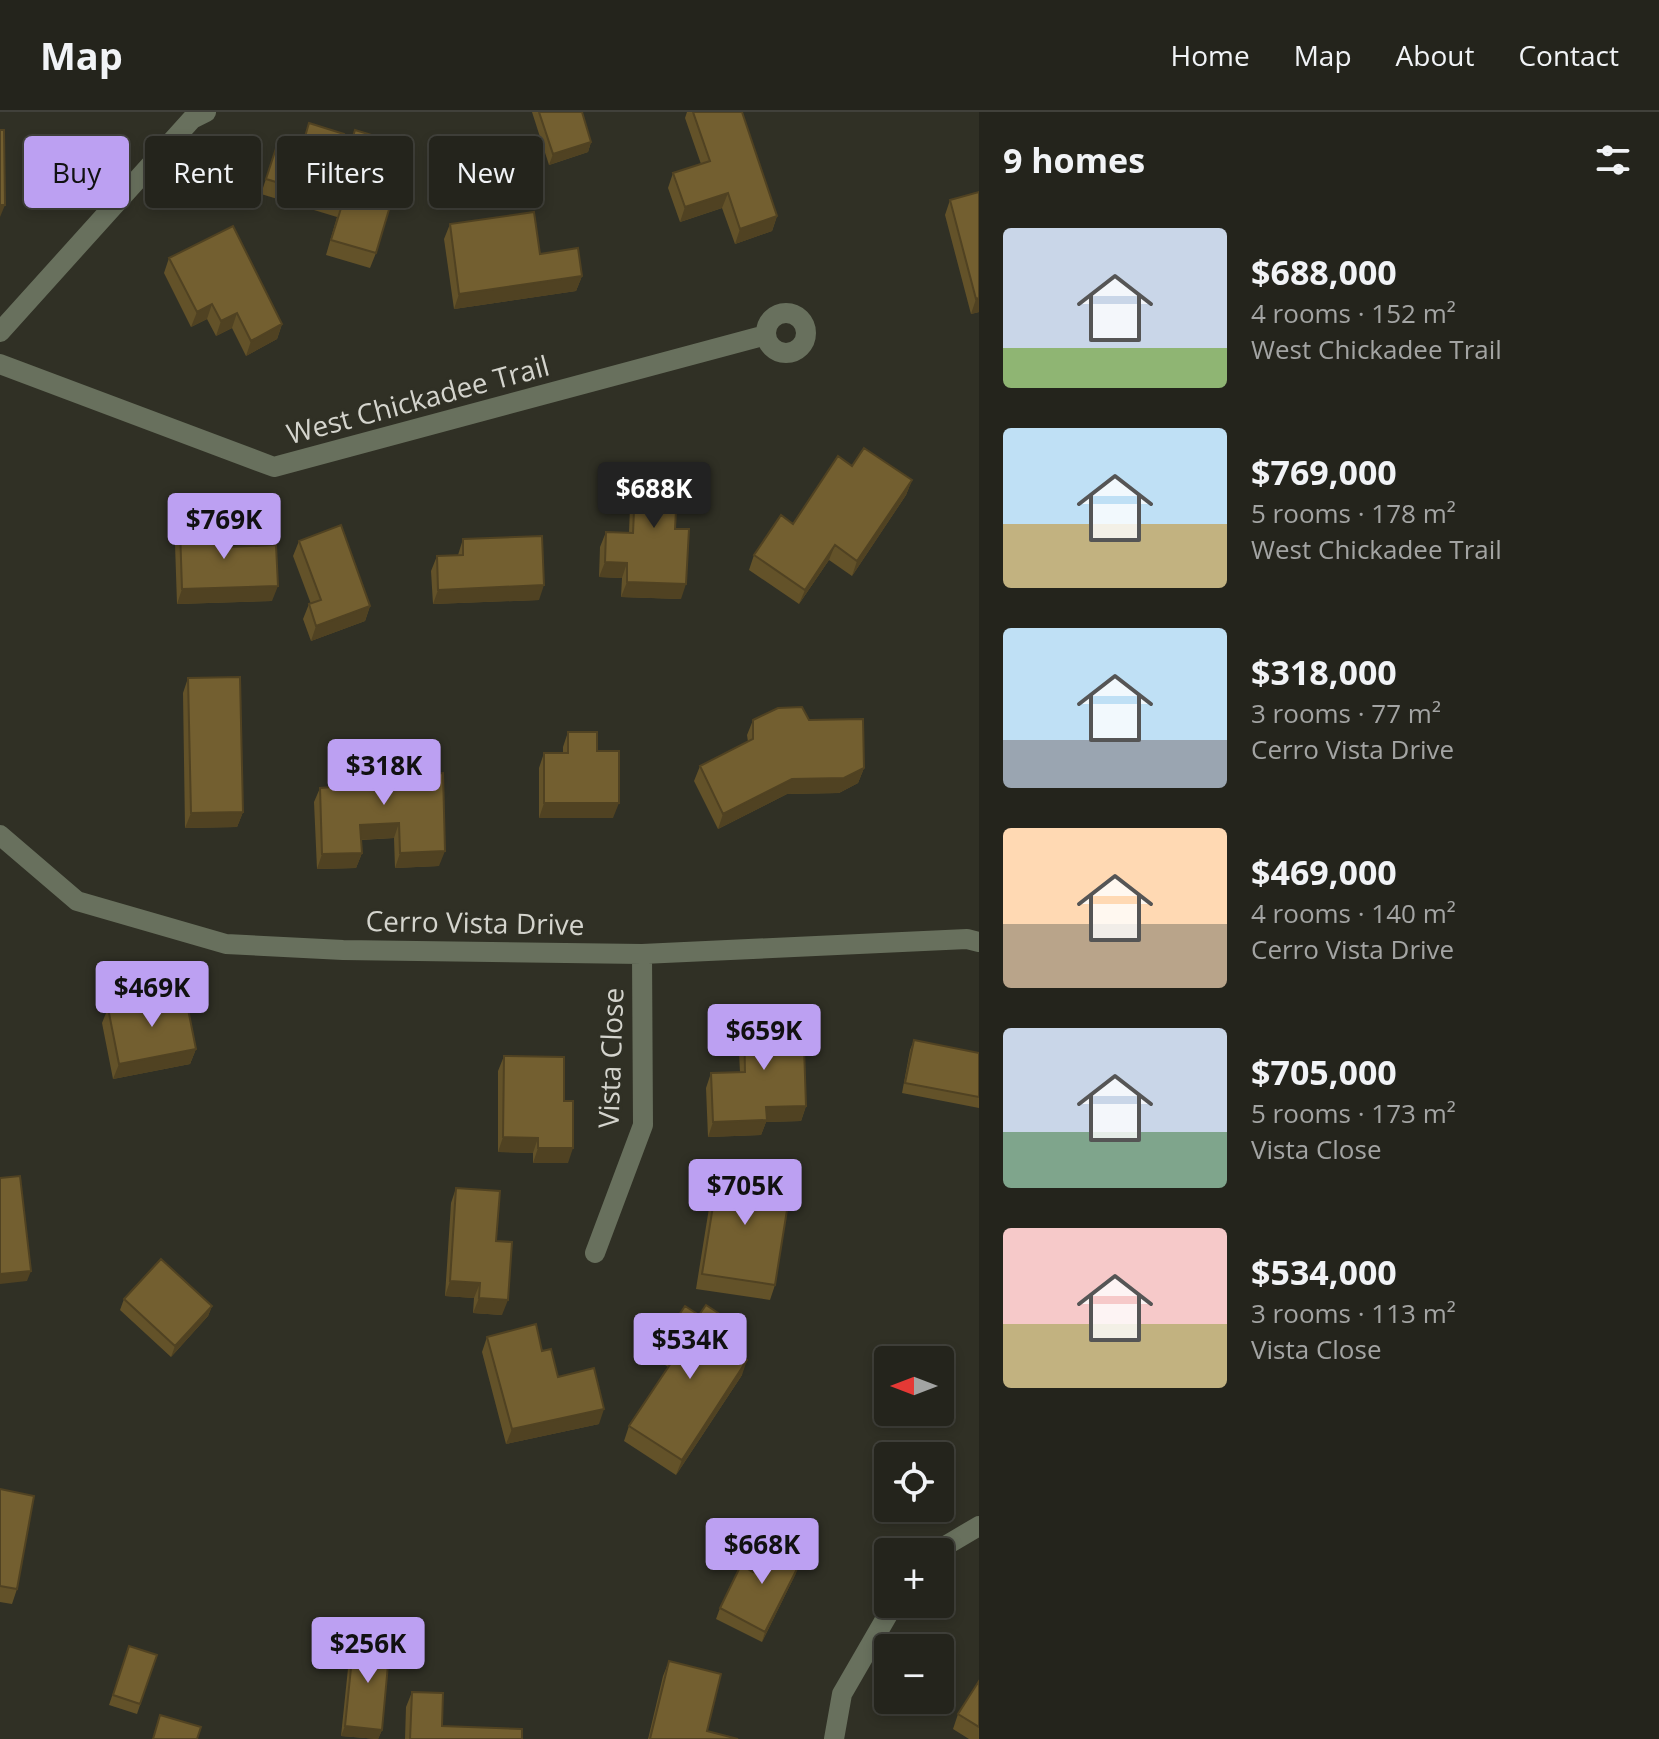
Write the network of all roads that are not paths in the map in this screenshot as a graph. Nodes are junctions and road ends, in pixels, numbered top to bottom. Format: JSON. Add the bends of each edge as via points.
{"nodes":[{"id":1,"x":206,"y":112,"type":"edge"},
{"id":2,"x":0,"y":332,"type":"edge"},
{"id":3,"x":766,"y":335,"type":"dead end"},
{"id":4,"x":0,"y":364,"type":"edge"},
{"id":5,"x":0,"y":835,"type":"edge"},
{"id":6,"x":979,"y":942,"type":"edge"},
{"id":7,"x":642,"y":954,"type":"junction"},
{"id":8,"x":595,"y":1253,"type":"dead end"},
{"id":9,"x":979,"y":1526,"type":"edge"},
{"id":10,"x":954,"y":1541,"type":"edge"},
{"id":11,"x":886,"y":1618,"type":"edge"},
{"id":12,"x":834,"y":1739,"type":"edge"}],
"edges":[{"from":1,"to":2,"type":"street","via":[[192,119]]},
{"from":3,"to":4,"type":"street","name":"West Chickadee Trail","via":[[274,467]]},
{"from":5,"to":7,"type":"street","name":"Cerro Vista Drive","via":[[77,901],[226,944]]},
{"from":6,"to":7,"type":"street","name":"Cerro Vista Drive"},
{"from":7,"to":8,"type":"street","name":"Vista Close","via":[[643,1125]]},
{"from":9,"to":10,"type":"street"},
{"from":11,"to":12,"type":"street","via":[[842,1694]]}]}
